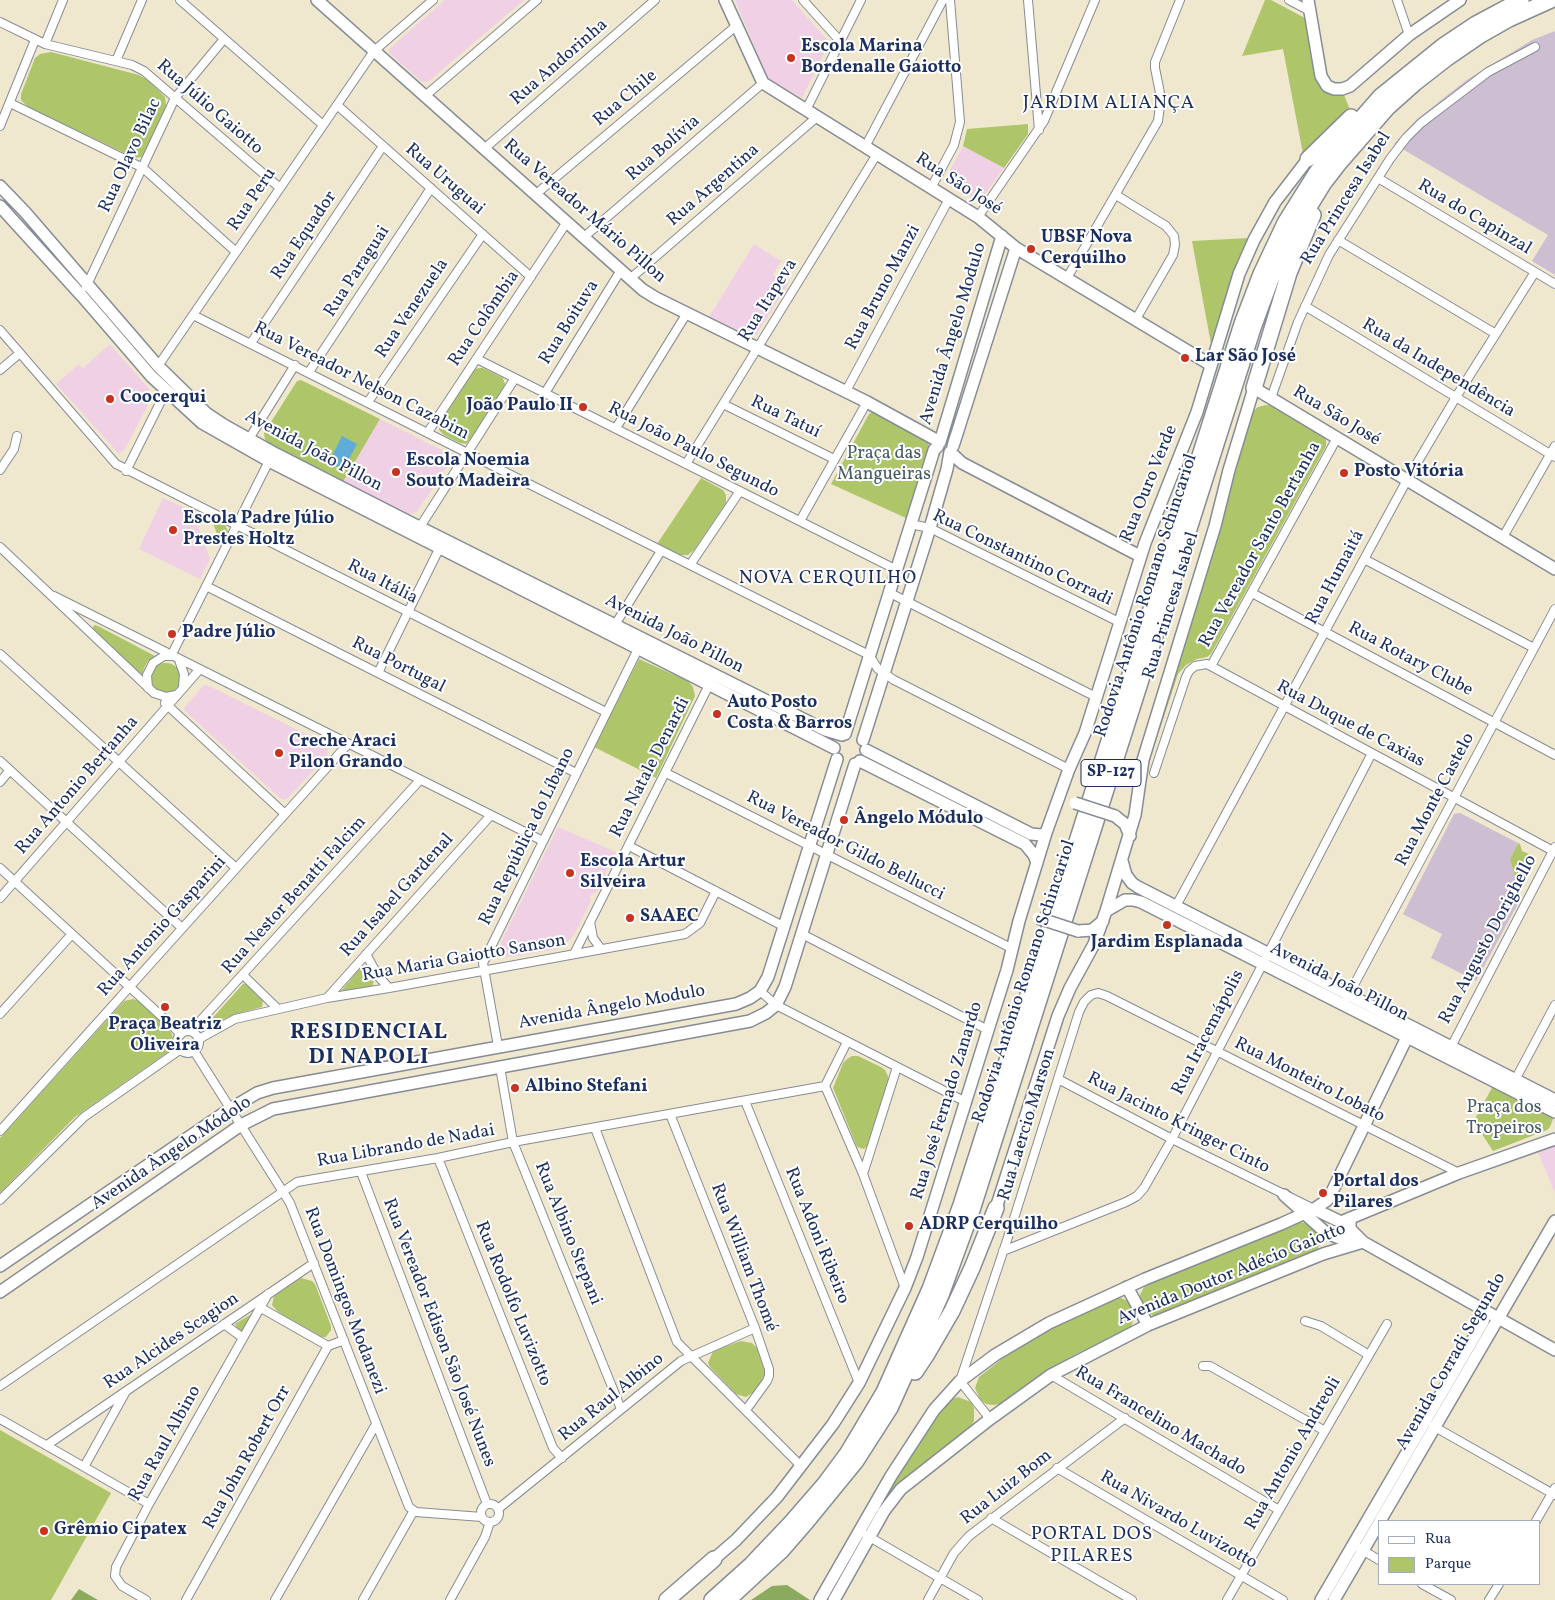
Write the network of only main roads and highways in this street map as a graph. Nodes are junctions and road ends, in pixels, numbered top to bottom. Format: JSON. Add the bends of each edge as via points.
{"nodes":[{"id":1,"x":1521,"y":0,"type":"edge"},
{"id":2,"x":1551,"y":0,"type":"edge"},
{"id":3,"x":1380,"y":96,"type":"junction"},
{"id":4,"x":1308,"y":159,"type":"road end"},
{"id":5,"x":1340,"y":162,"type":"junction"},
{"id":6,"x":1254,"y":388,"type":"road end"},
{"id":7,"x":996,"y":1208,"type":"road end"},
{"id":8,"x":890,"y":1408,"type":"junction"},
{"id":9,"x":714,"y":1559,"type":"road end"},
{"id":10,"x":667,"y":1600,"type":"edge"},
{"id":11,"x":712,"y":1600,"type":"edge"},
{"id":12,"x":728,"y":1600,"type":"edge"}],
"edges":[{"from":1,"to":3,"type":"highway","name":"Rodovia Antônio Romano Schincariol","number":"SP-127","via":[[1443,46]]},
{"from":2,"to":5,"type":"highway","name":"Rodovia Antônio Romano Schincariol","number":"SP-127","via":[[1509,19],[1447,58],[1387,108]]},
{"from":3,"to":4,"type":"highway","via":[[1343,124]]},
{"from":3,"to":11,"type":"highway","name":"Rodovia Antônio Romano Schincariol","number":"SP-127","via":[[1331,153],[1298,201],[1272,248],[1250,300],[961,1205],[904,1349],[866,1424],[830,1477],[770,1546]]},
{"from":5,"to":6,"type":"highway","via":[[1299,246]]},
{"from":5,"to":8,"type":"highway","name":"Rodovia Antônio Romano Schincariol","number":"SP-127","via":[[1293,233],[1261,304],[972,1210],[941,1295]]},
{"from":7,"to":8,"type":"highway","via":[[952,1311]]},
{"from":8,"to":12,"type":"highway","name":"Rodovia Antônio Romano Schincariol","number":"SP-127","via":[[856,1461],[807,1521],[770,1562]]},
{"from":9,"to":10,"type":"highway"}]}
